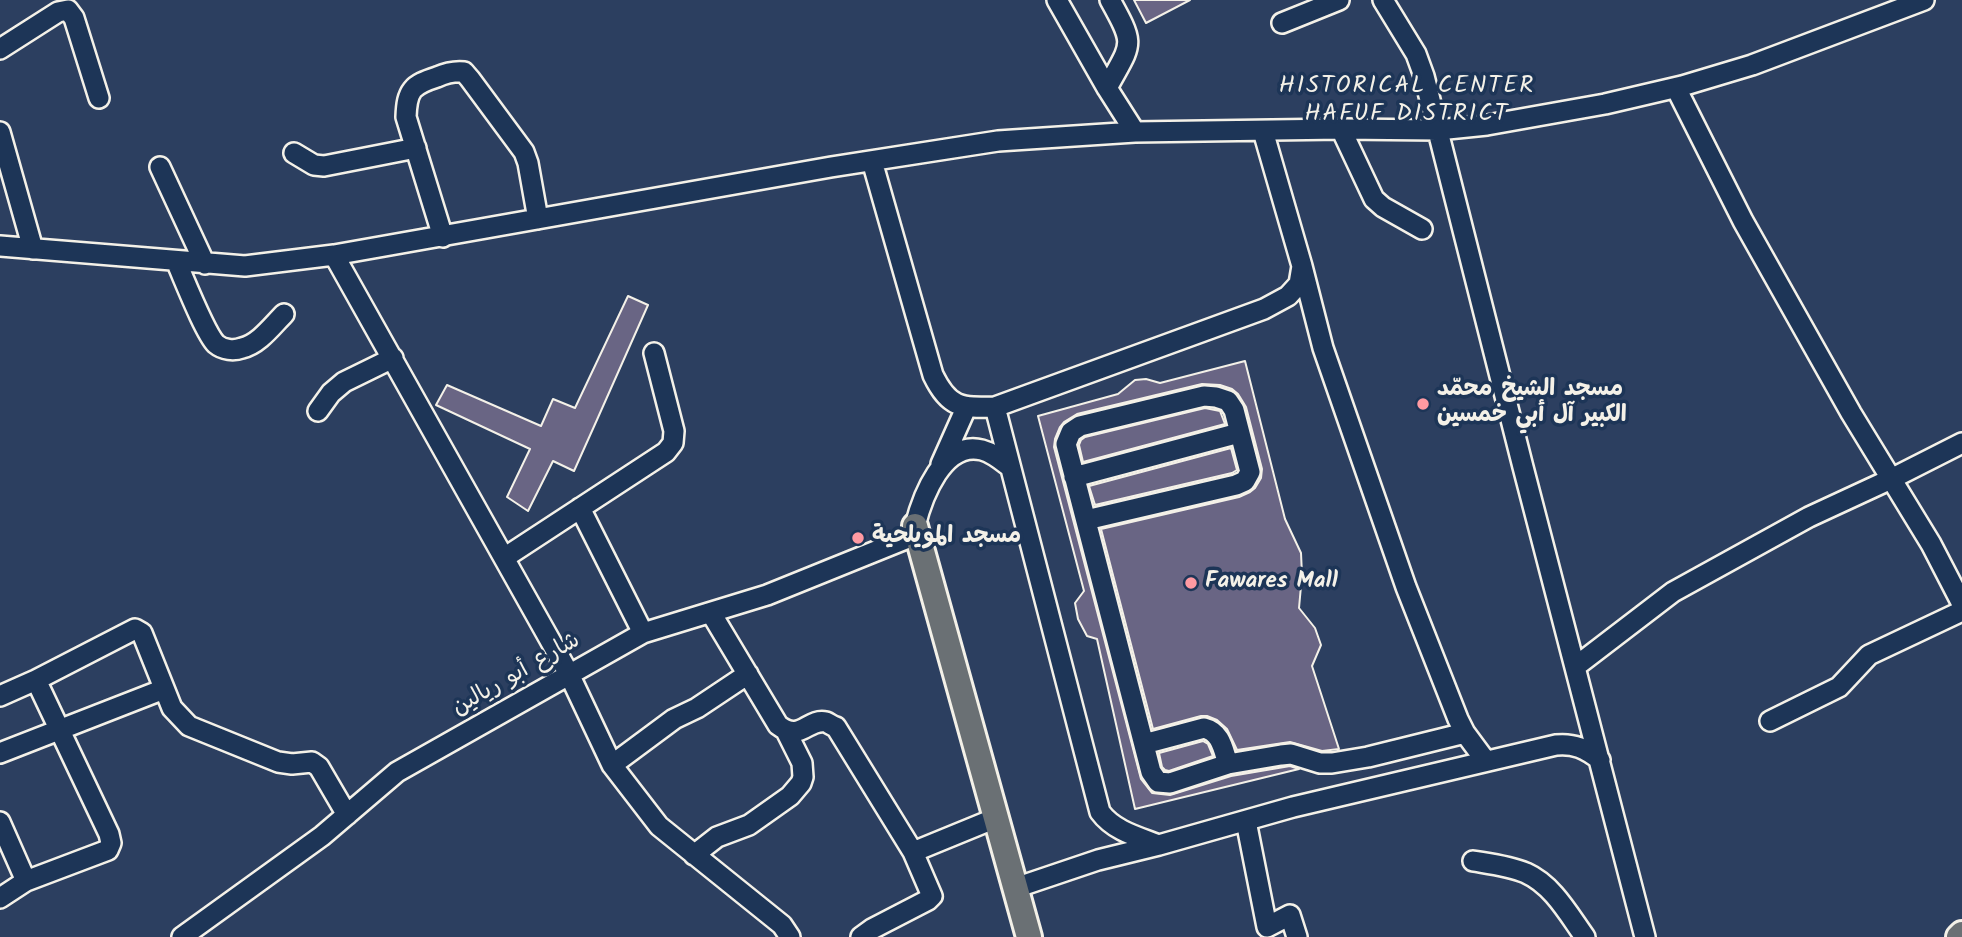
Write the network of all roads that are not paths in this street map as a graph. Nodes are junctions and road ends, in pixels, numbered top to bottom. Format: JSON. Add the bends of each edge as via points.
{"nodes":[{"id":1,"x":1057,"y":0,"type":"edge"},
{"id":2,"x":1110,"y":0,"type":"edge"},
{"id":3,"x":1339,"y":0,"type":"edge"},
{"id":4,"x":1383,"y":0,"type":"edge"},
{"id":5,"x":1924,"y":0,"type":"edge"},
{"id":6,"x":1282,"y":23,"type":"dead end"},
{"id":7,"x":0,"y":48,"type":"edge"},
{"id":8,"x":1107,"y":88,"type":"junction"},
{"id":9,"x":1676,"y":88,"type":"junction"},
{"id":10,"x":99,"y":97,"type":"dead end"},
{"id":11,"x":1341,"y":129,"type":"junction"},
{"id":12,"x":1438,"y":130,"type":"junction"},
{"id":13,"x":1263,"y":131,"type":"junction"},
{"id":14,"x":1135,"y":132,"type":"junction"},
{"id":15,"x":1,"y":142,"type":"edge"},
{"id":16,"x":416,"y":148,"type":"junction"},
{"id":17,"x":294,"y":153,"type":"dead end"},
{"id":18,"x":872,"y":161,"type":"junction"},
{"id":19,"x":160,"y":167,"type":"dead end"},
{"id":20,"x":538,"y":219,"type":"junction"},
{"id":21,"x":1422,"y":229,"type":"dead end"},
{"id":22,"x":443,"y":237,"type":"junction"},
{"id":23,"x":0,"y":246,"type":"edge"},
{"id":24,"x":33,"y":248,"type":"junction"},
{"id":25,"x":334,"y":255,"type":"junction"},
{"id":26,"x":176,"y":261,"type":"junction"},
{"id":27,"x":205,"y":264,"type":"junction"},
{"id":28,"x":1302,"y":266,"type":"junction"},
{"id":29,"x":284,"y":314,"type":"dead end"},
{"id":30,"x":654,"y":353,"type":"dead end"},
{"id":31,"x":393,"y":358,"type":"junction"},
{"id":32,"x":995,"y":407,"type":"junction"},
{"id":33,"x":967,"y":408,"type":"junction"},
{"id":34,"x":318,"y":411,"type":"dead end"},
{"id":35,"x":1240,"y":433,"type":"junction"},
{"id":36,"x":1962,"y":443,"type":"edge"},
{"id":37,"x":1010,"y":467,"type":"junction"},
{"id":38,"x":940,"y":468,"type":"junction"},
{"id":39,"x":1074,"y":477,"type":"junction"},
{"id":40,"x":1891,"y":479,"type":"junction"},
{"id":41,"x":580,"y":508,"type":"junction"},
{"id":42,"x":1086,"y":520,"type":"junction"},
{"id":43,"x":916,"y":530,"type":"junction"},
{"id":44,"x":504,"y":558,"type":"junction"},
{"id":45,"x":1962,"y":604,"type":"edge"},
{"id":46,"x":1962,"y":611,"type":"edge"},
{"id":47,"x":711,"y":613,"type":"junction"},
{"id":48,"x":643,"y":633,"type":"junction"},
{"id":49,"x":1575,"y":667,"type":"junction"},
{"id":50,"x":569,"y":674,"type":"junction"},
{"id":51,"x":748,"y":674,"type":"junction"},
{"id":52,"x":36,"y":680,"type":"junction"},
{"id":53,"x":164,"y":688,"type":"junction"},
{"id":54,"x":0,"y":696,"type":"edge"},
{"id":55,"x":1770,"y":721,"type":"dead end"},
{"id":56,"x":59,"y":729,"type":"junction"},
{"id":57,"x":786,"y":731,"type":"junction"},
{"id":58,"x":1465,"y":733,"type":"junction"},
{"id":59,"x":1144,"y":744,"type":"junction"},
{"id":60,"x":0,"y":753,"type":"edge"},
{"id":61,"x":1485,"y":760,"type":"junction"},
{"id":62,"x":1600,"y":760,"type":"junction"},
{"id":63,"x":1228,"y":764,"type":"junction"},
{"id":64,"x":612,"y":765,"type":"junction"},
{"id":65,"x":347,"y":815,"type":"junction"},
{"id":66,"x":996,"y":818,"type":"junction"},
{"id":67,"x":1246,"y":821,"type":"junction"},
{"id":68,"x":0,"y":822,"type":"edge"},
{"id":69,"x":1159,"y":845,"type":"junction"},
{"id":70,"x":913,"y":852,"type":"junction"},
{"id":71,"x":694,"y":855,"type":"junction"},
{"id":72,"x":1473,"y":861,"type":"dead end"},
{"id":73,"x":26,"y":881,"type":"junction"},
{"id":74,"x":1015,"y":888,"type":"junction"},
{"id":75,"x":0,"y":898,"type":"edge"},
{"id":76,"x":182,"y":937,"type":"edge"},
{"id":77,"x":790,"y":937,"type":"edge"},
{"id":78,"x":861,"y":937,"type":"edge"},
{"id":79,"x":1029,"y":937,"type":"edge"},
{"id":80,"x":1297,"y":937,"type":"edge"},
{"id":81,"x":1585,"y":937,"type":"edge"},
{"id":82,"x":1645,"y":937,"type":"edge"}],
"edges":[{"from":1,"to":8,"type":"street"},
{"from":2,"to":8,"type":"street","via":[[1129,39],[1128,50]]},
{"from":3,"to":6,"type":"street"},
{"from":4,"to":12,"type":"street","via":[[1416,54]]},
{"from":5,"to":9,"type":"street","via":[[1752,65]]},
{"from":7,"to":10,"type":"street","via":[[68,10]]},
{"from":8,"to":14,"type":"street"},
{"from":9,"to":12,"type":"street","via":[[1487,125]]},
{"from":9,"to":40,"type":"street","via":[[1743,221]]},
{"from":11,"to":12,"type":"street"},
{"from":11,"to":13,"type":"street"},
{"from":11,"to":21,"type":"street","via":[[1374,199]]},
{"from":12,"to":49,"type":"street"},
{"from":13,"to":14,"type":"street"},
{"from":13,"to":28,"type":"street"},
{"from":14,"to":18,"type":"street","via":[[998,141]]},
{"from":15,"to":24,"type":"street"},
{"from":16,"to":17,"type":"street","via":[[324,166]]},
{"from":16,"to":20,"type":"street","via":[[406,117],[410,93],[419,82],[464,72],[524,152]]},
{"from":16,"to":22,"type":"street"},
{"from":18,"to":20,"type":"street"},
{"from":18,"to":33,"type":"street","via":[[933,375],[940,390]]},
{"from":19,"to":27,"type":"street"},
{"from":20,"to":22,"type":"street"},
{"from":22,"to":25,"type":"street"},
{"from":23,"to":24,"type":"street"},
{"from":24,"to":26,"type":"street"},
{"from":25,"to":27,"type":"street","via":[[245,266]]},
{"from":25,"to":31,"type":"street"},
{"from":26,"to":27,"type":"street"},
{"from":26,"to":29,"type":"street","via":[[214,342],[222,348],[244,348]]},
{"from":28,"to":32,"type":"street","via":[[1294,290],[1264,309]]},
{"from":28,"to":58,"type":"street","via":[[1323,348],[1402,574]]},
{"from":30,"to":41,"type":"street","via":[[673,443],[667,452]]},
{"from":31,"to":34,"type":"street","via":[[344,382]]},
{"from":31,"to":44,"type":"street"},
{"from":32,"to":33,"type":"street"},
{"from":32,"to":37,"type":"street"},
{"from":33,"to":38,"type":"street"},
{"from":35,"to":39,"type":"street"},
{"from":35,"to":39,"type":"street","via":[[1228,401],[1204,396],[1080,426],[1066,444]]},
{"from":35,"to":42,"type":"street","via":[[1250,472],[1245,481]]},
{"from":36,"to":40,"type":"street"},
{"from":37,"to":38,"type":"street","via":[[995,455],[972,448],[947,459]]},
{"from":37,"to":69,"type":"street","via":[[1100,812],[1118,829]]},
{"from":38,"to":43,"type":"street","via":[[920,505]]},
{"from":39,"to":42,"type":"street"},
{"from":40,"to":45,"type":"street"},
{"from":40,"to":49,"type":"street","via":[[1809,517],[1672,592]]},
{"from":41,"to":44,"type":"street"},
{"from":41,"to":48,"type":"street"},
{"from":42,"to":59,"type":"street"},
{"from":43,"to":47,"type":"street","name":"شارع أبو ريالين","via":[[766,595]]},
{"from":43,"to":66,"type":"main road"},
{"from":44,"to":50,"type":"street"},
{"from":46,"to":55,"type":"street","via":[[1868,655],[1839,687]]},
{"from":47,"to":48,"type":"street","name":"شارع أبو ريالين"},
{"from":47,"to":51,"type":"street"},
{"from":48,"to":50,"type":"street","name":"شارع أبو ريالين"},
{"from":49,"to":62,"type":"street"},
{"from":50,"to":64,"type":"street"},
{"from":50,"to":65,"type":"street","name":"شارع أبو ريالين","via":[[397,772]]},
{"from":51,"to":57,"type":"street"},
{"from":51,"to":64,"type":"street","via":[[674,719]]},
{"from":52,"to":53,"type":"street","via":[[135,629],[142,633]]},
{"from":52,"to":54,"type":"street"},
{"from":52,"to":56,"type":"street"},
{"from":53,"to":56,"type":"street"},
{"from":53,"to":65,"type":"street","via":[[173,709],[189,726],[278,762],[312,762]]},
{"from":56,"to":60,"type":"street"},
{"from":56,"to":73,"type":"street","via":[[111,843],[107,850]]},
{"from":57,"to":70,"type":"street","via":[[825,722],[836,727]]},
{"from":57,"to":71,"type":"street","via":[[802,763],[801,783],[749,825],[717,837]]},
{"from":58,"to":61,"type":"street"},
{"from":58,"to":63,"type":"street","via":[[1332,763],[1291,754]]},
{"from":59,"to":63,"type":"street","via":[[1203,728],[1213,730]]},
{"from":59,"to":63,"type":"street","via":[[1158,782],[1170,783]]},
{"from":61,"to":62,"type":"street","via":[[1569,743]]},
{"from":61,"to":67,"type":"street"},
{"from":62,"to":82,"type":"street"},
{"from":64,"to":71,"type":"street","via":[[659,826]]},
{"from":65,"to":76,"type":"street","name":"شارع أبو ريالين"},
{"from":66,"to":70,"type":"street"},
{"from":66,"to":74,"type":"main road"},
{"from":67,"to":69,"type":"street"},
{"from":67,"to":80,"type":"street","via":[[1267,927],[1290,915]]},
{"from":68,"to":73,"type":"street"},
{"from":69,"to":74,"type":"street"},
{"from":70,"to":78,"type":"street","via":[[932,896]]},
{"from":71,"to":77,"type":"street","via":[[782,925]]},
{"from":72,"to":81,"type":"street","via":[[1528,874],[1559,900]]},
{"from":73,"to":75,"type":"street"},
{"from":74,"to":79,"type":"main road"}]}
